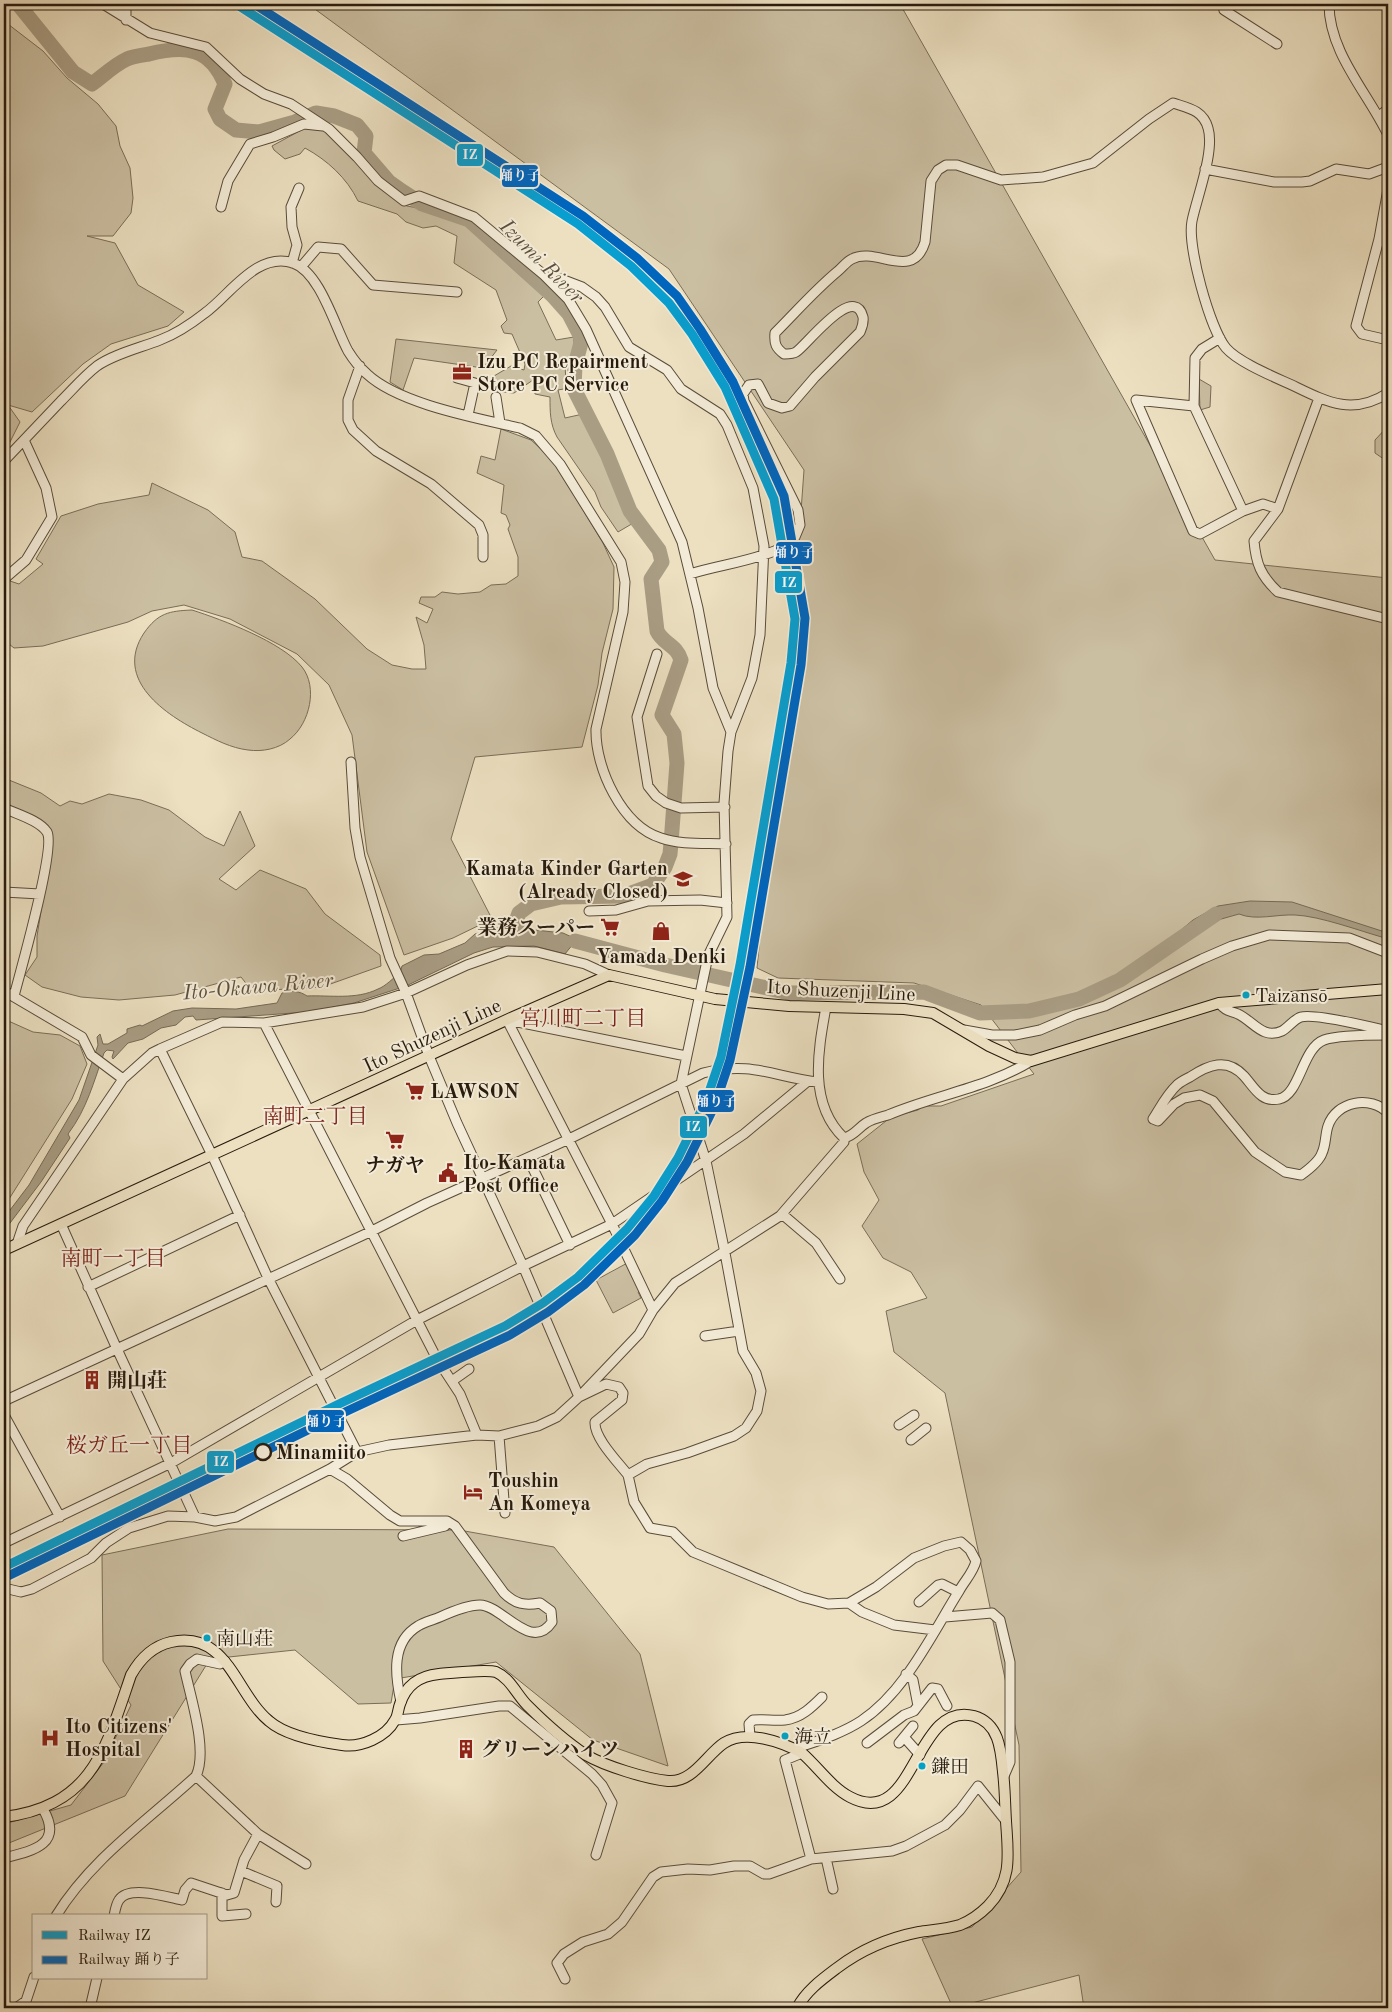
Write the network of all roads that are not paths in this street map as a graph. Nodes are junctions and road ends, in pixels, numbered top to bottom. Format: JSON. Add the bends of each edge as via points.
{"nodes":[{"id":1,"x":103,"y":4,"type":"edge"},
{"id":2,"x":126,"y":4,"type":"edge"},
{"id":3,"x":1227,"y":4,"type":"edge"},
{"id":4,"x":1329,"y":4,"type":"edge"},
{"id":5,"x":126,"y":20,"type":"junction"},
{"id":6,"x":1277,"y":44,"type":"dead end"},
{"id":7,"x":1388,"y":109,"type":"edge"},
{"id":8,"x":1379,"y":116,"type":"junction"},
{"id":9,"x":325,"y":126,"type":"junction"},
{"id":10,"x":1388,"y":135,"type":"edge"},
{"id":11,"x":1388,"y":167,"type":"edge"},
{"id":12,"x":1205,"y":169,"type":"junction"},
{"id":13,"x":299,"y":188,"type":"dead end"},
{"id":14,"x":1388,"y":189,"type":"edge"},
{"id":15,"x":221,"y":207,"type":"dead end"},
{"id":16,"x":292,"y":263,"type":"junction"},
{"id":17,"x":301,"y":268,"type":"junction"},
{"id":18,"x":554,"y":284,"type":"junction"},
{"id":19,"x":456,"y":292,"type":"dead end"},
{"id":20,"x":1220,"y":338,"type":"junction"},
{"id":21,"x":1388,"y":340,"type":"edge"},
{"id":22,"x":360,"y":366,"type":"junction"},
{"id":23,"x":457,"y":378,"type":"dead end"},
{"id":24,"x":1388,"y":393,"type":"edge"},
{"id":25,"x":496,"y":397,"type":"dead end"},
{"id":26,"x":1319,"y":398,"type":"junction"},
{"id":27,"x":1194,"y":406,"type":"junction"},
{"id":28,"x":468,"y":415,"type":"junction"},
{"id":29,"x":500,"y":423,"type":"junction"},
{"id":30,"x":24,"y":440,"type":"junction"},
{"id":31,"x":4,"y":460,"type":"edge"},
{"id":32,"x":1278,"y":509,"type":"junction"},
{"id":33,"x":1243,"y":510,"type":"junction"},
{"id":34,"x":765,"y":555,"type":"junction"},
{"id":35,"x":483,"y":557,"type":"dead end"},
{"id":36,"x":690,"y":574,"type":"junction"},
{"id":37,"x":4,"y":579,"type":"edge"},
{"id":38,"x":1388,"y":618,"type":"edge"},
{"id":39,"x":657,"y":654,"type":"dead end"},
{"id":40,"x":731,"y":732,"type":"junction"},
{"id":41,"x":351,"y":762,"type":"dead end"},
{"id":42,"x":725,"y":807,"type":"junction"},
{"id":43,"x":4,"y":808,"type":"edge"},
{"id":44,"x":726,"y":844,"type":"junction"},
{"id":45,"x":4,"y":892,"type":"edge"},
{"id":46,"x":40,"y":894,"type":"junction"},
{"id":47,"x":727,"y":903,"type":"junction"},
{"id":48,"x":589,"y":911,"type":"dead end"},
{"id":49,"x":1388,"y":953,"type":"edge"},
{"id":50,"x":609,"y":975,"type":"junction"},
{"id":51,"x":1388,"y":990,"type":"edge"},
{"id":52,"x":4,"y":992,"type":"edge"},
{"id":53,"x":406,"y":993,"type":"junction"},
{"id":54,"x":14,"y":996,"type":"junction"},
{"id":55,"x":699,"y":996,"type":"junction"},
{"id":56,"x":1219,"y":1003,"type":"junction"},
{"id":57,"x":826,"y":1007,"type":"junction"},
{"id":58,"x":507,"y":1020,"type":"junction"},
{"id":59,"x":264,"y":1023,"type":"junction"},
{"id":60,"x":960,"y":1029,"type":"junction"},
{"id":61,"x":1388,"y":1031,"type":"edge"},
{"id":62,"x":1388,"y":1035,"type":"edge"},
{"id":63,"x":160,"y":1049,"type":"junction"},
{"id":64,"x":429,"y":1056,"type":"junction"},
{"id":65,"x":686,"y":1056,"type":"junction"},
{"id":66,"x":1031,"y":1060,"type":"junction"},
{"id":67,"x":119,"y":1076,"type":"junction"},
{"id":68,"x":813,"y":1081,"type":"junction"},
{"id":69,"x":681,"y":1084,"type":"junction"},
{"id":70,"x":309,"y":1111,"type":"junction"},
{"id":71,"x":1388,"y":1113,"type":"edge"},
{"id":72,"x":844,"y":1138,"type":"junction"},
{"id":73,"x":567,"y":1140,"type":"junction"},
{"id":74,"x":212,"y":1155,"type":"junction"},
{"id":75,"x":528,"y":1158,"type":"junction"},
{"id":76,"x":706,"y":1161,"type":"junction"},
{"id":77,"x":482,"y":1179,"type":"junction"},
{"id":78,"x":782,"y":1214,"type":"junction"},
{"id":79,"x":240,"y":1215,"type":"junction"},
{"id":80,"x":62,"y":1224,"type":"junction"},
{"id":81,"x":612,"y":1224,"type":"junction"},
{"id":82,"x":372,"y":1231,"type":"junction"},
{"id":83,"x":17,"y":1244,"type":"junction"},
{"id":84,"x":570,"y":1245,"type":"junction"},
{"id":85,"x":4,"y":1250,"type":"edge"},
{"id":86,"x":725,"y":1253,"type":"junction"},
{"id":87,"x":523,"y":1266,"type":"junction"},
{"id":88,"x":268,"y":1278,"type":"junction"},
{"id":89,"x":840,"y":1280,"type":"dead end"},
{"id":90,"x":88,"y":1287,"type":"junction"},
{"id":91,"x":653,"y":1310,"type":"junction"},
{"id":92,"x":417,"y":1320,"type":"junction"},
{"id":93,"x":739,"y":1331,"type":"junction"},
{"id":94,"x":705,"y":1336,"type":"dead end"},
{"id":95,"x":117,"y":1349,"type":"junction"},
{"id":96,"x":469,"y":1369,"type":"dead end"},
{"id":97,"x":318,"y":1378,"type":"junction"},
{"id":98,"x":452,"y":1381,"type":"junction"},
{"id":99,"x":579,"y":1397,"type":"junction"},
{"id":100,"x":4,"y":1401,"type":"edge"},
{"id":101,"x":914,"y":1414,"type":"dead end"},
{"id":102,"x":4,"y":1415,"type":"edge"},
{"id":103,"x":899,"y":1425,"type":"dead end"},
{"id":104,"x":926,"y":1428,"type":"dead end"},
{"id":105,"x":477,"y":1435,"type":"junction"},
{"id":106,"x":500,"y":1436,"type":"junction"},
{"id":107,"x":911,"y":1440,"type":"dead end"},
{"id":108,"x":357,"y":1452,"type":"junction"},
{"id":109,"x":171,"y":1463,"type":"junction"},
{"id":110,"x":330,"y":1469,"type":"junction"},
{"id":111,"x":628,"y":1475,"type":"junction"},
{"id":112,"x":505,"y":1513,"type":"dead end"},
{"id":113,"x":60,"y":1517,"type":"junction"},
{"id":114,"x":195,"y":1517,"type":"junction"},
{"id":115,"x":455,"y":1526,"type":"junction"},
{"id":116,"x":403,"y":1536,"type":"dead end"},
{"id":117,"x":4,"y":1543,"type":"edge"},
{"id":118,"x":4,"y":1588,"type":"edge"},
{"id":119,"x":958,"y":1592,"type":"junction"},
{"id":120,"x":919,"y":1602,"type":"dead end"},
{"id":121,"x":849,"y":1603,"type":"junction"},
{"id":122,"x":945,"y":1617,"type":"junction"},
{"id":123,"x":935,"y":1630,"type":"junction"},
{"id":124,"x":225,"y":1661,"type":"junction"},
{"id":125,"x":906,"y":1674,"type":"junction"},
{"id":126,"x":822,"y":1697,"type":"dead end"},
{"id":127,"x":400,"y":1702,"type":"junction"},
{"id":128,"x":918,"y":1706,"type":"junction"},
{"id":129,"x":947,"y":1706,"type":"dead end"},
{"id":130,"x":396,"y":1720,"type":"junction"},
{"id":131,"x":914,"y":1726,"type":"dead end"},
{"id":132,"x":750,"y":1736,"type":"junction"},
{"id":133,"x":867,"y":1743,"type":"dead end"},
{"id":134,"x":798,"y":1751,"type":"junction"},
{"id":135,"x":920,"y":1754,"type":"junction"},
{"id":136,"x":196,"y":1776,"type":"junction"},
{"id":137,"x":1004,"y":1776,"type":"junction"},
{"id":138,"x":43,"y":1809,"type":"junction"},
{"id":139,"x":4,"y":1817,"type":"edge"},
{"id":140,"x":1006,"y":1821,"type":"junction"},
{"id":141,"x":258,"y":1834,"type":"junction"},
{"id":142,"x":596,"y":1855,"type":"dead end"},
{"id":143,"x":4,"y":1858,"type":"edge"},
{"id":144,"x":826,"y":1858,"type":"junction"},
{"id":145,"x":811,"y":1859,"type":"junction"},
{"id":146,"x":306,"y":1864,"type":"dead end"},
{"id":147,"x":241,"y":1871,"type":"junction"},
{"id":148,"x":833,"y":1888,"type":"dead end"},
{"id":149,"x":222,"y":1893,"type":"junction"},
{"id":150,"x":276,"y":1902,"type":"dead end"},
{"id":151,"x":57,"y":1914,"type":"edge"},
{"id":152,"x":115,"y":1914,"type":"edge"},
{"id":153,"x":246,"y":1914,"type":"dead end"},
{"id":154,"x":33,"y":1980,"type":"edge"},
{"id":155,"x":97,"y":1980,"type":"edge"},
{"id":156,"x":565,"y":1980,"type":"dead end"},
{"id":157,"x":16,"y":2008,"type":"edge"},
{"id":158,"x":90,"y":2008,"type":"edge"},
{"id":159,"x":797,"y":2008,"type":"edge"}],
"edges":[{"from":1,"to":5,"type":"street"},
{"from":2,"to":5,"type":"street"},
{"from":3,"to":6,"type":"street","via":[[1224,10]]},
{"from":4,"to":8,"type":"street","via":[[1329,16],[1343,54],[1362,93]]},
{"from":5,"to":9,"type":"street","via":[[150,33],[206,47],[240,79],[264,94],[291,104]]},
{"from":7,"to":8,"type":"street"},
{"from":8,"to":10,"type":"street"},
{"from":9,"to":15,"type":"street","via":[[304,124],[250,144],[228,181]]},
{"from":9,"to":18,"type":"street","via":[[378,181],[404,201],[420,196],[474,217]]},
{"from":11,"to":12,"type":"street","via":[[1370,174],[1336,169],[1302,182],[1274,182]]},
{"from":12,"to":20,"type":"street","via":[[1192,223],[1192,248],[1203,293]]},
{"from":12,"to":34,"type":"street","via":[[1210,139],[1208,127],[1195,109],[1173,104],[1093,163],[1043,177],[1001,180],[957,165],[946,165],[938,170],[931,181],[923,251],[905,262],[873,256],[853,258],[818,287],[775,333],[774,342],[784,354],[794,353],[849,306],[863,318],[860,332],[790,406],[782,408],[768,403],[758,384],[749,385],[743,394],[798,510],[800,524],[795,537]]},
{"from":13,"to":16,"type":"street","via":[[291,207],[297,245]]},
{"from":14,"to":21,"type":"street","via":[[1379,239],[1356,326],[1362,334]]},
{"from":16,"to":17,"type":"street"},
{"from":16,"to":30,"type":"street","via":[[260,266],[187,327],[98,366]]},
{"from":17,"to":19,"type":"street","via":[[318,247],[331,247],[341,249],[373,285]]},
{"from":17,"to":22,"type":"street","via":[[318,288],[349,352]]},
{"from":18,"to":34,"type":"street","via":[[560,279],[582,287],[596,297],[629,347],[667,370],[680,389],[720,414],[752,488]]},
{"from":18,"to":36,"type":"street","via":[[568,298],[586,329],[682,542]]},
{"from":20,"to":26,"type":"street","via":[[1236,356]]},
{"from":20,"to":27,"type":"street","via":[[1202,349],[1196,358]]},
{"from":22,"to":28,"type":"street","via":[[368,376],[409,398]]},
{"from":22,"to":35,"type":"street","via":[[348,400],[348,420],[353,430],[376,451],[432,484],[479,525],[483,534]]},
{"from":23,"to":28,"type":"street","via":[[475,383]]},
{"from":24,"to":26,"type":"street","via":[[1366,405],[1344,406]]},
{"from":25,"to":29,"type":"street"},
{"from":26,"to":32,"type":"street"},
{"from":27,"to":33,"type":"street"},
{"from":27,"to":33,"type":"street","via":[[1136,400],[1193,531],[1200,534]]},
{"from":28,"to":29,"type":"street"},
{"from":29,"to":44,"type":"street","via":[[520,428],[545,445],[571,480],[621,562],[625,582],[623,612],[596,729],[601,763],[618,801],[639,825],[662,839]]},
{"from":30,"to":31,"type":"street"},
{"from":30,"to":37,"type":"street","via":[[46,488],[52,518],[26,560]]},
{"from":32,"to":33,"type":"street","via":[[1263,504]]},
{"from":32,"to":38,"type":"street","via":[[1254,541],[1258,566],[1268,583],[1278,592]]},
{"from":34,"to":36,"type":"street"},
{"from":34,"to":40,"type":"street","via":[[759,644],[752,678]]},
{"from":36,"to":40,"type":"street","via":[[713,688]]},
{"from":39,"to":42,"type":"street","via":[[637,717],[648,786],[666,803],[681,808]]},
{"from":40,"to":42,"type":"street"},
{"from":41,"to":53,"type":"street","via":[[360,857],[390,958]]},
{"from":42,"to":44,"type":"street"},
{"from":43,"to":46,"type":"street","via":[[39,825],[47,833],[49,844]]},
{"from":44,"to":47,"type":"street"},
{"from":45,"to":46,"type":"street"},
{"from":46,"to":54,"type":"street"},
{"from":47,"to":48,"type":"street","via":[[648,901],[616,910]]},
{"from":47,"to":55,"type":"street","via":[[727,917],[708,956]]},
{"from":49,"to":60,"type":"street","via":[[1349,938],[1269,935],[1224,949],[1105,1006],[1040,1030],[992,1035]]},
{"from":50,"to":53,"type":"street","via":[[585,964],[537,952],[508,951],[467,965]]},
{"from":50,"to":55,"type":"main road","name":"Ito Shuzenji Line"},
{"from":50,"to":58,"type":"main road","name":"Ito Shuzenji Line"},
{"from":51,"to":56,"type":"main road"},
{"from":52,"to":54,"type":"street"},
{"from":53,"to":59,"type":"street","via":[[363,1007]]},
{"from":53,"to":64,"type":"street"},
{"from":54,"to":67,"type":"street","via":[[82,1037],[91,1055]]},
{"from":55,"to":57,"type":"main road","name":"Ito Shuzenji Line"},
{"from":55,"to":65,"type":"street"},
{"from":56,"to":61,"type":"street","via":[[1226,1011],[1238,1014],[1260,1031],[1270,1034],[1282,1031],[1300,1017],[1323,1018]]},
{"from":56,"to":66,"type":"main road"},
{"from":57,"to":60,"type":"main road","name":"Ito Shuzenji Line","via":[[904,1008],[933,1013]]},
{"from":57,"to":68,"type":"street"},
{"from":58,"to":64,"type":"main road","name":"Ito Shuzenji Line"},
{"from":58,"to":65,"type":"street"},
{"from":58,"to":73,"type":"street"},
{"from":59,"to":63,"type":"street","via":[[222,1022]]},
{"from":59,"to":70,"type":"street"},
{"from":60,"to":66,"type":"main road","name":"Ito Shuzenji Line","via":[[1015,1058]]},
{"from":62,"to":71,"type":"street","via":[[1323,1040],[1314,1047],[1290,1092],[1281,1099],[1258,1095],[1242,1074],[1225,1064],[1214,1064],[1177,1085],[1153,1119],[1158,1121],[1184,1098],[1200,1095],[1213,1101],[1255,1152],[1285,1172],[1300,1175],[1322,1155],[1328,1125],[1345,1107],[1363,1101],[1377,1104]]},
{"from":63,"to":67,"type":"street"},
{"from":63,"to":74,"type":"street"},
{"from":64,"to":70,"type":"main road","name":"Ito Shuzenji Line"},
{"from":64,"to":77,"type":"street"},
{"from":65,"to":69,"type":"street"},
{"from":66,"to":72,"type":"street","via":[[1013,1072],[985,1083],[867,1123]]},
{"from":67,"to":83,"type":"street","via":[[23,1226]]},
{"from":68,"to":69,"type":"street","via":[[765,1070],[731,1068],[703,1073]]},
{"from":68,"to":72,"type":"street","via":[[830,1121]]},
{"from":68,"to":76,"type":"street"},
{"from":69,"to":73,"type":"street"},
{"from":69,"to":76,"type":"street"},
{"from":70,"to":74,"type":"main road","name":"Ito Shuzenji Line"},
{"from":70,"to":82,"type":"street"},
{"from":72,"to":78,"type":"street","via":[[844,1142]]},
{"from":73,"to":75,"type":"street"},
{"from":73,"to":81,"type":"street"},
{"from":74,"to":79,"type":"street"},
{"from":74,"to":80,"type":"main road","name":"Ito Shuzenji Line"},
{"from":75,"to":77,"type":"street"},
{"from":75,"to":84,"type":"street"},
{"from":76,"to":81,"type":"street"},
{"from":76,"to":86,"type":"street"},
{"from":77,"to":82,"type":"street","via":[[427,1202]]},
{"from":77,"to":87,"type":"street"},
{"from":78,"to":86,"type":"street"},
{"from":78,"to":89,"type":"street","via":[[816,1243]]},
{"from":79,"to":88,"type":"street"},
{"from":79,"to":90,"type":"street"},
{"from":80,"to":83,"type":"main road","name":"Ito Shuzenji Line"},
{"from":80,"to":90,"type":"street"},
{"from":81,"to":84,"type":"street"},
{"from":81,"to":91,"type":"street"},
{"from":82,"to":88,"type":"street"},
{"from":82,"to":92,"type":"street"},
{"from":83,"to":85,"type":"main road","name":"Ito Shuzenji Line"},
{"from":84,"to":87,"type":"street"},
{"from":86,"to":91,"type":"street","via":[[675,1283]]},
{"from":86,"to":93,"type":"street"},
{"from":87,"to":92,"type":"street"},
{"from":87,"to":99,"type":"street"},
{"from":88,"to":95,"type":"street"},
{"from":88,"to":97,"type":"street"},
{"from":90,"to":95,"type":"street"},
{"from":91,"to":99,"type":"street","via":[[639,1334]]},
{"from":92,"to":97,"type":"street"},
{"from":92,"to":98,"type":"street"},
{"from":93,"to":94,"type":"street"},
{"from":93,"to":111,"type":"street","via":[[743,1352],[756,1373],[761,1391],[753,1421],[734,1436],[647,1464]]},
{"from":95,"to":100,"type":"street"},
{"from":95,"to":109,"type":"street"},
{"from":96,"to":98,"type":"street"},
{"from":97,"to":108,"type":"street"},
{"from":97,"to":109,"type":"street"},
{"from":98,"to":105,"type":"street"},
{"from":99,"to":106,"type":"street","via":[[557,1417],[538,1426]]},
{"from":99,"to":111,"type":"street","via":[[606,1384],[619,1386],[622,1400],[595,1422],[595,1427],[598,1436]]},
{"from":101,"to":103,"type":"street"},
{"from":102,"to":113,"type":"street"},
{"from":104,"to":107,"type":"street"},
{"from":105,"to":106,"type":"street"},
{"from":105,"to":108,"type":"street"},
{"from":106,"to":112,"type":"street"},
{"from":108,"to":110,"type":"street"},
{"from":109,"to":113,"type":"street"},
{"from":109,"to":114,"type":"street"},
{"from":110,"to":114,"type":"street","via":[[236,1517],[215,1521]]},
{"from":110,"to":115,"type":"street","via":[[400,1521],[447,1521]]},
{"from":111,"to":121,"type":"street","via":[[634,1502],[650,1528],[672,1532],[693,1552],[802,1597],[828,1604]]},
{"from":113,"to":117,"type":"street"},
{"from":114,"to":118,"type":"street","via":[[168,1516],[129,1528],[90,1558],[32,1589],[21,1592]]},
{"from":115,"to":116,"type":"street","via":[[440,1526]]},
{"from":115,"to":127,"type":"street","via":[[510,1600],[522,1604],[540,1602],[551,1611],[552,1622],[547,1630],[539,1633],[530,1631],[492,1608],[480,1605],[419,1625],[406,1634],[400,1645],[396,1676]]},
{"from":119,"to":120,"type":"street","via":[[938,1585]]},
{"from":119,"to":121,"type":"street","via":[[976,1561],[961,1542],[914,1558]]},
{"from":119,"to":122,"type":"street"},
{"from":121,"to":123,"type":"street","via":[[894,1625]]},
{"from":122,"to":123,"type":"street"},
{"from":122,"to":137,"type":"street","via":[[992,1614],[1000,1620],[1010,1662],[1010,1762]]},
{"from":123,"to":125,"type":"street"},
{"from":124,"to":130,"type":"main road","via":[[259,1712],[286,1732],[352,1746],[375,1738]]},
{"from":124,"to":136,"type":"street","via":[[220,1664],[197,1659],[185,1671],[201,1751]]},
{"from":124,"to":138,"type":"main road","via":[[207,1645],[192,1640],[166,1643],[150,1653],[131,1674],[108,1741],[92,1769],[68,1793]]},
{"from":125,"to":128,"type":"street","via":[[913,1680]]},
{"from":125,"to":134,"type":"street","via":[[880,1706],[860,1722]]},
{"from":126,"to":132,"type":"street","via":[[808,1710],[792,1718],[753,1720],[749,1724]]},
{"from":127,"to":130,"type":"main road"},
{"from":127,"to":132,"type":"main road","via":[[414,1681],[422,1677],[493,1671],[505,1678],[538,1716],[586,1755],[624,1770],[668,1781],[689,1775],[725,1742]]},
{"from":128,"to":129,"type":"street","via":[[935,1687]]},
{"from":128,"to":133,"type":"street"},
{"from":130,"to":142,"type":"street","via":[[510,1706],[602,1785],[612,1803]]},
{"from":131,"to":135,"type":"street","via":[[902,1740]]},
{"from":132,"to":134,"type":"main road"},
{"from":134,"to":135,"type":"main road","via":[[842,1792],[857,1800],[872,1802],[890,1796],[899,1788]]},
{"from":134,"to":145,"type":"street","via":[[785,1760]]},
{"from":135,"to":137,"type":"main road","via":[[937,1726],[960,1715],[971,1715],[980,1718],[995,1733]]},
{"from":136,"to":141,"type":"street"},
{"from":136,"to":151,"type":"street","via":[[90,1870]]},
{"from":137,"to":140,"type":"main road"},
{"from":138,"to":139,"type":"main road"},
{"from":138,"to":143,"type":"street","via":[[51,1833],[46,1842],[32,1851]]},
{"from":140,"to":144,"type":"street","via":[[978,1786],[945,1825],[906,1846],[892,1851]]},
{"from":140,"to":159,"type":"main road","via":[[1009,1851],[1005,1882],[982,1912],[960,1924],[895,1937],[864,1950],[812,1988]]},
{"from":141,"to":146,"type":"street"},
{"from":141,"to":147,"type":"street"},
{"from":144,"to":145,"type":"street"},
{"from":144,"to":148,"type":"street"},
{"from":145,"to":156,"type":"street","via":[[769,1874],[750,1866],[661,1872],[653,1877],[622,1922],[608,1934],[583,1942],[564,1954],[557,1963]]},
{"from":147,"to":149,"type":"street","via":[[234,1893]]},
{"from":147,"to":150,"type":"street","via":[[278,1886]]},
{"from":149,"to":152,"type":"street","via":[[191,1883],[182,1900],[138,1893],[123,1896]]},
{"from":149,"to":153,"type":"street","via":[[222,1916]]},
{"from":154,"to":157,"type":"street","via":[[26,2001]]},
{"from":155,"to":158,"type":"street"}]}
